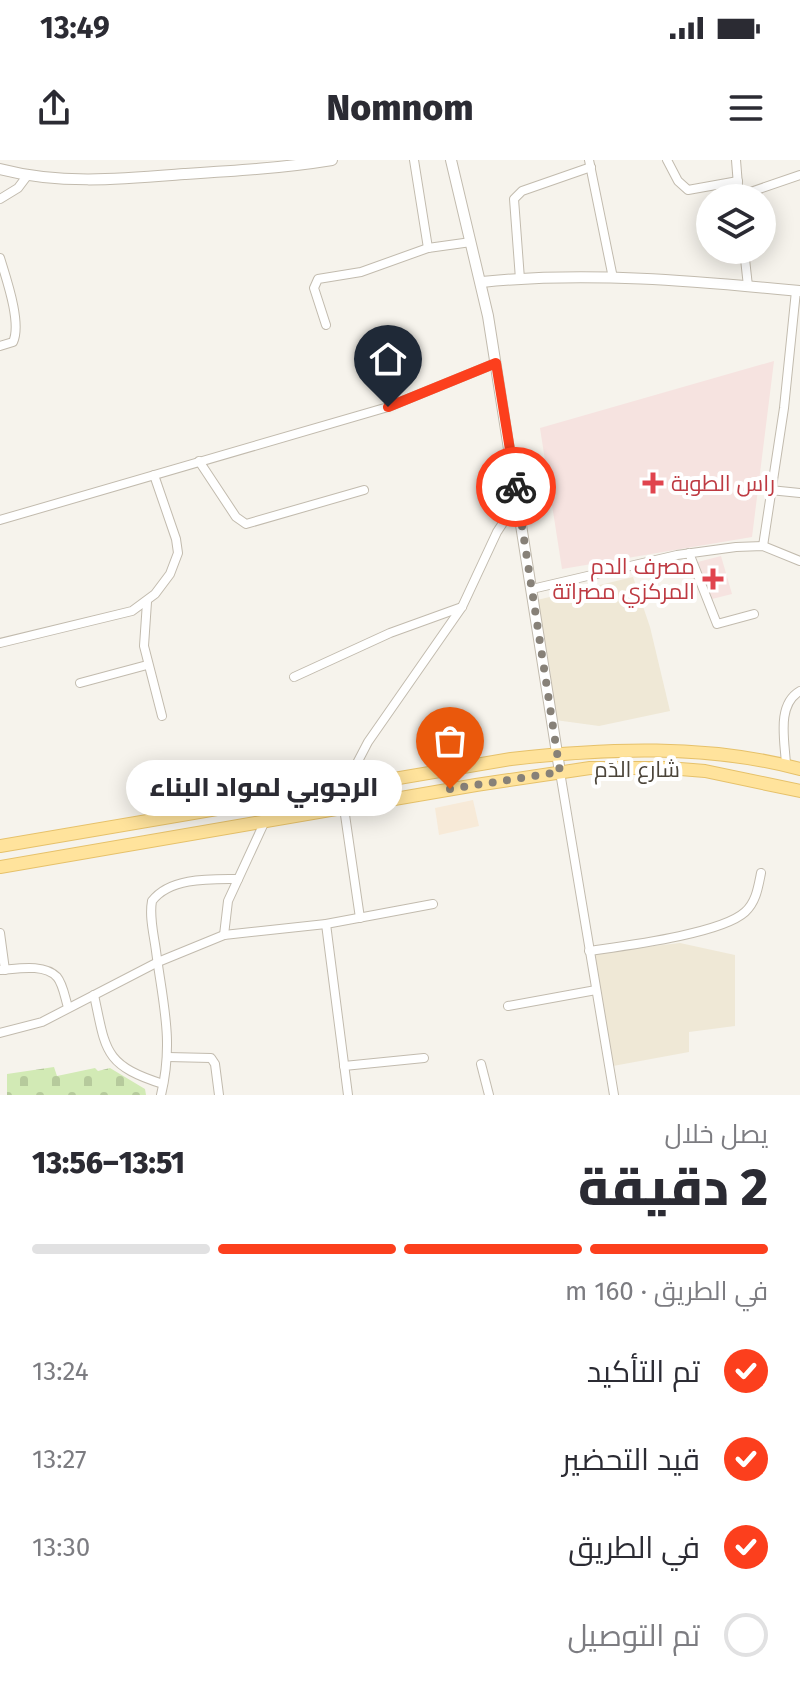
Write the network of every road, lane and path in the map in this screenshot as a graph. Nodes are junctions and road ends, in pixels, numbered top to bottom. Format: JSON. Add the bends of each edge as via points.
{"nodes":[{"id":1,"x":332,"y":160,"type":"edge"},
{"id":2,"x":414,"y":160,"type":"edge"},
{"id":3,"x":451,"y":160,"type":"edge"},
{"id":4,"x":667,"y":160,"type":"edge"},
{"id":5,"x":736,"y":160,"type":"edge"},
{"id":6,"x":590,"y":164,"type":"edge"},
{"id":7,"x":0,"y":169,"type":"edge"},
{"id":8,"x":800,"y":175,"type":"edge"},
{"id":9,"x":27,"y":176,"type":"junction"},
{"id":10,"x":738,"y":181,"type":"junction"},
{"id":11,"x":738,"y":184,"type":"edge"},
{"id":12,"x":775,"y":184,"type":"edge"},
{"id":13,"x":0,"y":199,"type":"edge"},
{"id":14,"x":471,"y":242,"type":"junction"},
{"id":15,"x":428,"y":248,"type":"junction"},
{"id":16,"x":0,"y":258,"type":"edge"},
{"id":17,"x":746,"y":264,"type":"edge"},
{"id":18,"x":613,"y":278,"type":"junction"},
{"id":19,"x":520,"y":279,"type":"junction"},
{"id":20,"x":482,"y":282,"type":"junction"},
{"id":21,"x":748,"y":286,"type":"junction"},
{"id":22,"x":798,"y":291,"type":"edge"},
{"id":23,"x":10,"y":293,"type":"junction"},
{"id":24,"x":0,"y":295,"type":"edge"},
{"id":25,"x":326,"y":325,"type":"dead end"},
{"id":26,"x":0,"y":346,"type":"edge"},
{"id":27,"x":496,"y":363,"type":"junction"},
{"id":28,"x":199,"y":461,"type":"junction"},
{"id":29,"x":154,"y":475,"type":"junction"},
{"id":30,"x":364,"y":490,"type":"dead end"},
{"id":31,"x":770,"y":490,"type":"junction"},
{"id":32,"x":800,"y":493,"type":"edge"},
{"id":33,"x":519,"y":500,"type":"junction"},
{"id":34,"x":0,"y":520,"type":"edge"},
{"id":35,"x":763,"y":546,"type":"junction"},
{"id":36,"x":689,"y":553,"type":"junction"},
{"id":37,"x":800,"y":561,"type":"edge"},
{"id":38,"x":532,"y":589,"type":"junction"},
{"id":39,"x":147,"y":602,"type":"junction"},
{"id":40,"x":462,"y":607,"type":"junction"},
{"id":41,"x":754,"y":614,"type":"dead end"},
{"id":42,"x":0,"y":643,"type":"edge"},
{"id":43,"x":147,"y":665,"type":"junction"},
{"id":44,"x":294,"y":677,"type":"dead end"},
{"id":45,"x":80,"y":683,"type":"dead end"},
{"id":46,"x":800,"y":691,"type":"edge"},
{"id":47,"x":162,"y":716,"type":"dead end"},
{"id":48,"x":556,"y":754,"type":"junction"},
{"id":49,"x":786,"y":765,"type":"junction"},
{"id":50,"x":800,"y":769,"type":"edge"},
{"id":51,"x":560,"y":772,"type":"junction"},
{"id":52,"x":344,"y":788,"type":"junction"},
{"id":53,"x":800,"y":791,"type":"edge"},
{"id":54,"x":344,"y":808,"type":"junction"},
{"id":55,"x":265,"y":821,"type":"junction"},
{"id":56,"x":0,"y":846,"type":"edge"},
{"id":57,"x":0,"y":867,"type":"edge"},
{"id":58,"x":761,"y":873,"type":"dead end"},
{"id":59,"x":238,"y":879,"type":"junction"},
{"id":60,"x":433,"y":904,"type":"dead end"},
{"id":61,"x":360,"y":918,"type":"junction"},
{"id":62,"x":326,"y":924,"type":"junction"},
{"id":63,"x":0,"y":933,"type":"edge"},
{"id":64,"x":224,"y":935,"type":"junction"},
{"id":65,"x":589,"y":951,"type":"junction"},
{"id":66,"x":158,"y":962,"type":"junction"},
{"id":67,"x":3,"y":970,"type":"edge"},
{"id":68,"x":596,"y":990,"type":"junction"},
{"id":69,"x":94,"y":995,"type":"junction"},
{"id":70,"x":508,"y":1006,"type":"dead end"},
{"id":71,"x":68,"y":1007,"type":"junction"},
{"id":72,"x":0,"y":1033,"type":"edge"},
{"id":73,"x":168,"y":1057,"type":"junction"},
{"id":74,"x":424,"y":1058,"type":"dead end"},
{"id":75,"x":481,"y":1064,"type":"dead end"},
{"id":76,"x":344,"y":1066,"type":"junction"},
{"id":77,"x":163,"y":1084,"type":"junction"},
{"id":78,"x":161,"y":1095,"type":"edge"},
{"id":79,"x":219,"y":1095,"type":"edge"},
{"id":80,"x":348,"y":1095,"type":"edge"},
{"id":81,"x":489,"y":1095,"type":"edge"},
{"id":82,"x":614,"y":1095,"type":"edge"}],
"edges":[{"from":1,"to":9,"type":"street","via":[[111,179]]},
{"from":2,"to":15,"type":"street"},
{"from":3,"to":14,"type":"street"},
{"from":4,"to":10,"type":"street","via":[[688,190]]},
{"from":5,"to":10,"type":"street"},
{"from":6,"to":18,"type":"street"},
{"from":6,"to":19,"type":"street","via":[[514,199]]},
{"from":7,"to":9,"type":"street"},
{"from":8,"to":12,"type":"street"},
{"from":9,"to":13,"type":"street"},
{"from":10,"to":11,"type":"street"},
{"from":14,"to":15,"type":"street"},
{"from":14,"to":20,"type":"street"},
{"from":15,"to":25,"type":"street","via":[[361,272],[318,279],[314,288]]},
{"from":16,"to":23,"type":"street"},
{"from":17,"to":21,"type":"street"},
{"from":18,"to":19,"type":"street"},
{"from":18,"to":21,"type":"street"},
{"from":19,"to":20,"type":"street"},
{"from":20,"to":27,"type":"street"},
{"from":21,"to":22,"type":"street"},
{"from":22,"to":31,"type":"street"},
{"from":23,"to":24,"type":"street"},
{"from":23,"to":26,"type":"street","via":[[16,337]]},
{"from":27,"to":28,"type":"street","via":[[388,407]]},
{"from":27,"to":33,"type":"street"},
{"from":28,"to":29,"type":"street"},
{"from":28,"to":30,"type":"street","via":[[246,524]]},
{"from":29,"to":34,"type":"street"},
{"from":29,"to":39,"type":"street","via":[[178,553],[170,574]]},
{"from":31,"to":32,"type":"street"},
{"from":31,"to":35,"type":"street"},
{"from":33,"to":38,"type":"street"},
{"from":33,"to":40,"type":"street","via":[[505,517]]},
{"from":35,"to":36,"type":"street"},
{"from":35,"to":37,"type":"street"},
{"from":36,"to":38,"type":"street"},
{"from":36,"to":41,"type":"street","via":[[717,624]]},
{"from":38,"to":48,"type":"street"},
{"from":39,"to":42,"type":"street","via":[[132,611]]},
{"from":39,"to":43,"type":"street"},
{"from":40,"to":44,"type":"street"},
{"from":40,"to":52,"type":"street","via":[[368,742]]},
{"from":43,"to":45,"type":"street"},
{"from":43,"to":47,"type":"street"},
{"from":46,"to":49,"type":"street","via":[[786,706]]},
{"from":48,"to":49,"type":"main road","name":"شارع الدَم","via":[[677,751]]},
{"from":48,"to":51,"type":"street"},
{"from":48,"to":52,"type":"main road","name":"شارع الدَم"},
{"from":49,"to":50,"type":"main road","name":"شارع الدَم"},
{"from":51,"to":53,"type":"main road","name":"شارع الدَم","via":[[705,771]]},
{"from":51,"to":54,"type":"main road","name":"شارع الدَم"},
{"from":51,"to":65,"type":"street"},
{"from":52,"to":56,"type":"main road","name":"شارع الدَم"},
{"from":54,"to":55,"type":"main road","name":"شارع الدَم"},
{"from":54,"to":61,"type":"street"},
{"from":55,"to":57,"type":"main road","name":"شارع الدَم"},
{"from":55,"to":59,"type":"street"},
{"from":58,"to":65,"type":"street","via":[[752,905],[729,923]]},
{"from":59,"to":64,"type":"street","via":[[226,909]]},
{"from":59,"to":66,"type":"street","via":[[192,881],[153,898]]},
{"from":60,"to":61,"type":"street"},
{"from":61,"to":62,"type":"street"},
{"from":62,"to":64,"type":"street"},
{"from":62,"to":76,"type":"street"},
{"from":63,"to":67,"type":"street"},
{"from":64,"to":66,"type":"street"},
{"from":65,"to":68,"type":"street"},
{"from":66,"to":69,"type":"street"},
{"from":66,"to":73,"type":"street"},
{"from":67,"to":71,"type":"street","via":[[39,969],[56,976]]},
{"from":68,"to":70,"type":"street"},
{"from":68,"to":82,"type":"street"},
{"from":69,"to":71,"type":"street"},
{"from":69,"to":77,"type":"street","via":[[101,1038],[113,1058]]},
{"from":71,"to":72,"type":"street","via":[[42,1022]]},
{"from":73,"to":77,"type":"street"},
{"from":73,"to":79,"type":"street","via":[[211,1058]]},
{"from":74,"to":76,"type":"street"},
{"from":75,"to":81,"type":"street"},
{"from":76,"to":80,"type":"street"},
{"from":77,"to":78,"type":"street"}]}
